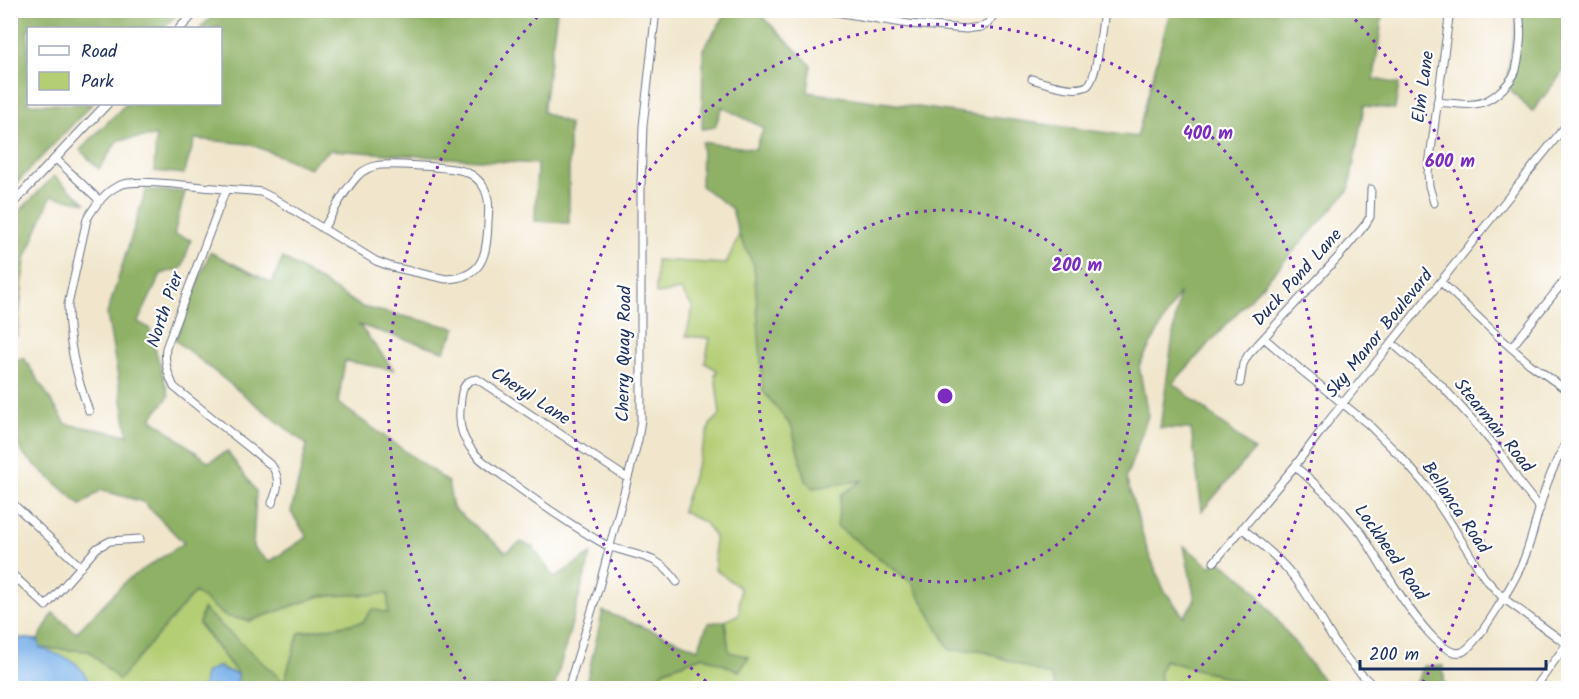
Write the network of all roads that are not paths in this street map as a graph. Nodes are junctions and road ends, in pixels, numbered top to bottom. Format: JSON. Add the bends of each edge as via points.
{"nodes":[{"id":1,"x":198,"y":10,"type":"edge"},
{"id":2,"x":656,"y":10,"type":"edge"},
{"id":3,"x":823,"y":10,"type":"edge"},
{"id":4,"x":997,"y":10,"type":"edge"},
{"id":5,"x":1104,"y":10,"type":"edge"},
{"id":6,"x":1450,"y":10,"type":"edge"},
{"id":7,"x":1518,"y":10,"type":"edge"},
{"id":8,"x":181,"y":27,"type":"edge"},
{"id":9,"x":1032,"y":79,"type":"dead end"},
{"id":10,"x":1437,"y":102,"type":"junction"},
{"id":11,"x":106,"y":105,"type":"edge"},
{"id":12,"x":1569,"y":123,"type":"edge"},
{"id":13,"x":55,"y":158,"type":"junction"},
{"id":14,"x":226,"y":189,"type":"junction"},
{"id":15,"x":1371,"y":189,"type":"dead end"},
{"id":16,"x":100,"y":201,"type":"junction"},
{"id":17,"x":1434,"y":203,"type":"dead end"},
{"id":18,"x":10,"y":206,"type":"edge"},
{"id":19,"x":323,"y":229,"type":"junction"},
{"id":20,"x":1569,"y":276,"type":"edge"},
{"id":21,"x":1441,"y":282,"type":"junction"},
{"id":22,"x":1264,"y":338,"type":"junction"},
{"id":23,"x":1392,"y":343,"type":"junction"},
{"id":24,"x":1511,"y":348,"type":"junction"},
{"id":25,"x":1240,"y":383,"type":"dead end"},
{"id":26,"x":1569,"y":391,"type":"edge"},
{"id":27,"x":1344,"y":404,"type":"junction"},
{"id":28,"x":88,"y":411,"type":"dead end"},
{"id":29,"x":1569,"y":439,"type":"edge"},
{"id":30,"x":1295,"y":466,"type":"junction"},
{"id":31,"x":627,"y":478,"type":"junction"},
{"id":32,"x":10,"y":501,"type":"edge"},
{"id":33,"x":272,"y":503,"type":"dead end"},
{"id":34,"x":1540,"y":509,"type":"junction"},
{"id":35,"x":1242,"y":528,"type":"junction"},
{"id":36,"x":140,"y":538,"type":"dead end"},
{"id":37,"x":609,"y":546,"type":"junction"},
{"id":38,"x":1214,"y":562,"type":"dead end"},
{"id":39,"x":81,"y":567,"type":"junction"},
{"id":40,"x":10,"y":572,"type":"edge"},
{"id":41,"x":18,"y":579,"type":"junction"},
{"id":42,"x":676,"y":582,"type":"dead end"},
{"id":43,"x":10,"y":586,"type":"edge"},
{"id":44,"x":1503,"y":598,"type":"junction"},
{"id":45,"x":1568,"y":644,"type":"edge"},
{"id":46,"x":568,"y":688,"type":"edge"},
{"id":47,"x":1377,"y":688,"type":"edge"},
{"id":48,"x":1535,"y":688,"type":"edge"}],
"edges":[{"from":1,"to":8,"type":"main road"},
{"from":2,"to":31,"type":"street","name":"Cherry Quay Road","via":[[641,183],[641,420]]},
{"from":3,"to":4,"type":"street","via":[[966,29],[988,23]]},
{"from":5,"to":9,"type":"street","via":[[1090,84],[1078,88]]},
{"from":6,"to":10,"type":"street","name":"Elm Lane"},
{"from":7,"to":10,"type":"street","via":[[1518,55],[1515,71],[1506,84],[1485,102]]},
{"from":10,"to":17,"type":"street","name":"Elm Lane","via":[[1428,173]]},
{"from":11,"to":13,"type":"main road"},
{"from":12,"to":21,"type":"street","name":"Sky Manor Boulevard"},
{"from":13,"to":16,"type":"street"},
{"from":13,"to":18,"type":"main road"},
{"from":14,"to":16,"type":"street","via":[[128,183]]},
{"from":14,"to":19,"type":"street","via":[[261,192]]},
{"from":14,"to":33,"type":"street","name":"North Pier","via":[[165,359],[174,387],[272,466],[279,486]]},
{"from":15,"to":22,"type":"street","name":"Duck Pond Lane","via":[[1370,217],[1365,225]]},
{"from":16,"to":28,"type":"street","via":[[87,219],[68,305],[80,385]]},
{"from":19,"to":19,"type":"street","via":[[353,182],[374,166],[464,171],[483,185],[489,206],[484,257],[471,273],[454,279],[376,261]]},
{"from":20,"to":24,"type":"street"},
{"from":21,"to":23,"type":"street","name":"Sky Manor Boulevard"},
{"from":21,"to":24,"type":"street"},
{"from":22,"to":25,"type":"street","name":"Duck Pond Lane","via":[[1243,364]]},
{"from":22,"to":27,"type":"street","name":"Bellanca Road"},
{"from":23,"to":27,"type":"street","name":"Sky Manor Boulevard"},
{"from":23,"to":34,"type":"street","name":"Stearman Road","via":[[1441,385],[1478,426]]},
{"from":24,"to":26,"type":"street"},
{"from":27,"to":30,"type":"street","name":"Sky Manor Boulevard"},
{"from":27,"to":44,"type":"street","name":"Bellanca Road","via":[[1427,487],[1484,577]]},
{"from":29,"to":34,"type":"street","via":[[1546,485]]},
{"from":30,"to":35,"type":"street","name":"Sky Manor Boulevard"},
{"from":30,"to":44,"type":"street","name":"Lockheed Road","via":[[1354,524],[1401,597],[1444,647],[1462,652],[1471,645]]},
{"from":31,"to":37,"type":"street","name":"Cherry Quay Road"},
{"from":31,"to":37,"type":"street","name":"Cheryl Lane","via":[[477,379],[470,380],[462,390],[459,415],[470,448],[553,512]]},
{"from":32,"to":39,"type":"street"},
{"from":34,"to":44,"type":"street","via":[[1527,554]]},
{"from":35,"to":38,"type":"street","name":"Sky Manor Boulevard"},
{"from":35,"to":47,"type":"street","via":[[1294,576],[1342,652]]},
{"from":36,"to":39,"type":"street","via":[[111,541],[98,548]]},
{"from":37,"to":42,"type":"street","via":[[652,558],[668,569]]},
{"from":37,"to":46,"type":"street","name":"Cherry Quay Road"},
{"from":39,"to":41,"type":"street","via":[[46,606]]},
{"from":40,"to":41,"type":"street"},
{"from":41,"to":43,"type":"street"},
{"from":44,"to":45,"type":"street","name":"Bellanca Road"},
{"from":45,"to":48,"type":"street"}]}
